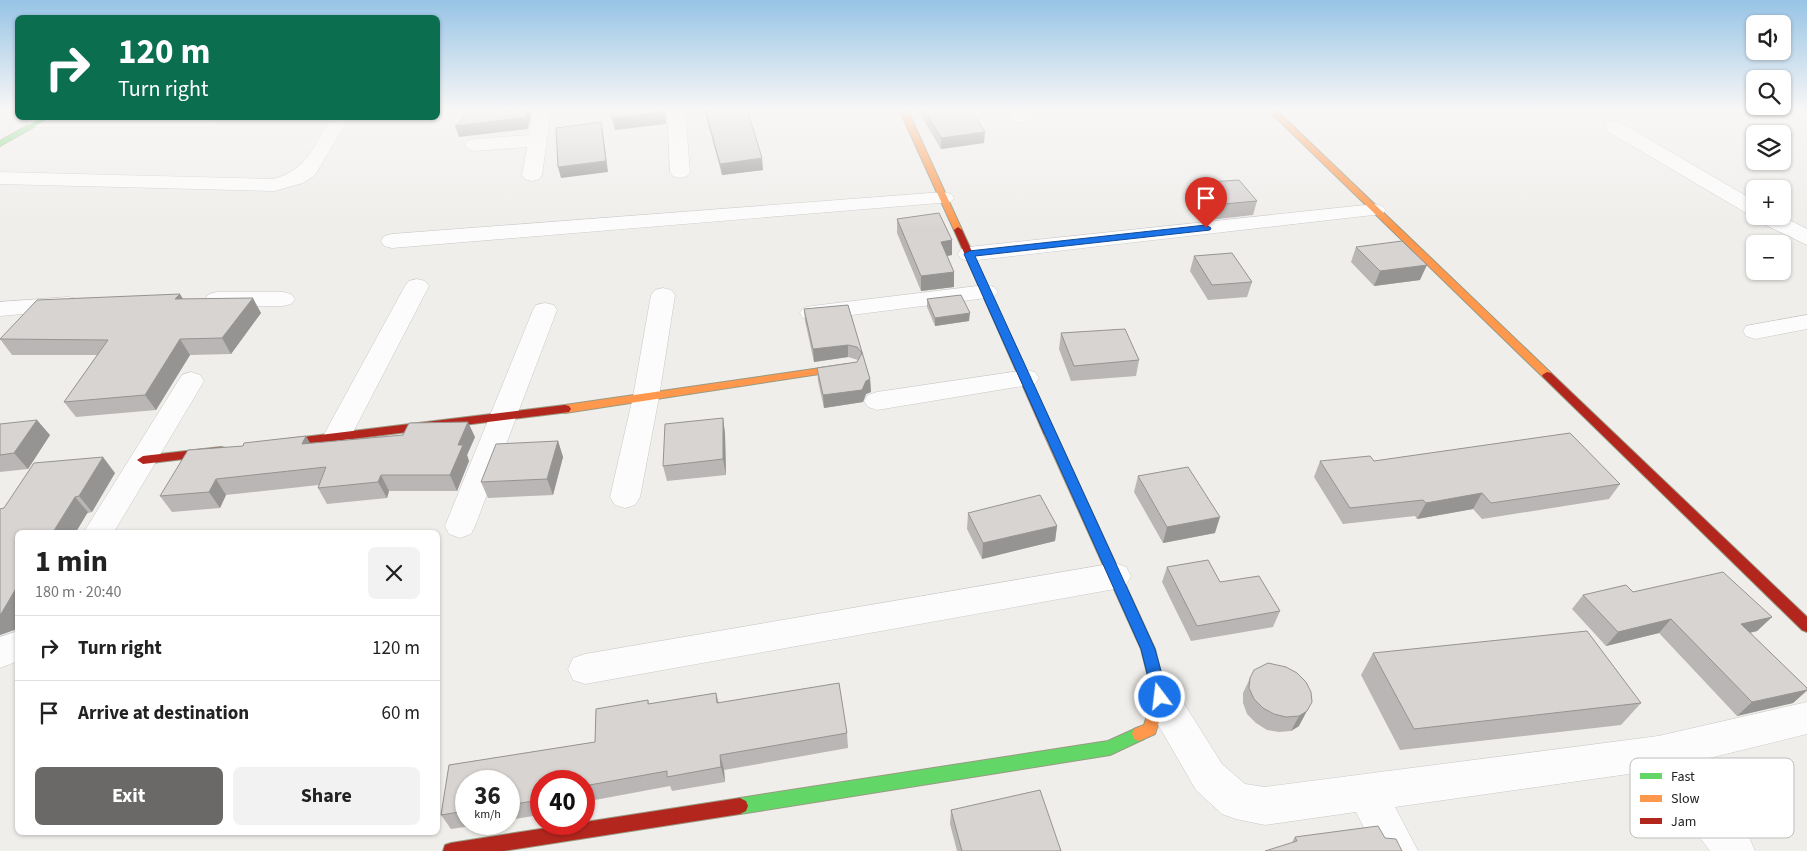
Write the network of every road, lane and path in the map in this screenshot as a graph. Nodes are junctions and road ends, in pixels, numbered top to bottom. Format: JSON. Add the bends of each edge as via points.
{"nodes":[{"id":1,"x":321,"y":149,"type":"edge"},
{"id":2,"x":537,"y":149,"type":"edge"},
{"id":3,"x":679,"y":149,"type":"edge"},
{"id":4,"x":921,"y":149,"type":"edge"},
{"id":5,"x":1312,"y":149,"type":"edge"},
{"id":6,"x":1651,"y":149,"type":"edge"},
{"id":7,"x":680,"y":172,"type":"dead end"},
{"id":8,"x":532,"y":175,"type":"dead end"},
{"id":9,"x":0,"y":178,"type":"edge"},
{"id":10,"x":944,"y":198,"type":"junction"},
{"id":11,"x":1746,"y":205,"type":"edge"},
{"id":12,"x":1375,"y":210,"type":"junction"},
{"id":13,"x":1782,"y":225,"type":"edge"},
{"id":14,"x":1807,"y":238,"type":"edge"},
{"id":15,"x":392,"y":241,"type":"dead end"},
{"id":16,"x":969,"y":254,"type":"junction"},
{"id":17,"x":417,"y":286,"type":"dead end"},
{"id":18,"x":986,"y":292,"type":"junction"},
{"id":19,"x":663,"y":295,"type":"dead end"},
{"id":20,"x":283,"y":299,"type":"dead end"},
{"id":21,"x":193,"y":300,"type":"edge"},
{"id":22,"x":94,"y":303,"type":"edge"},
{"id":23,"x":0,"y":309,"type":"edge"},
{"id":24,"x":545,"y":310,"type":"dead end"},
{"id":25,"x":812,"y":313,"type":"edge"},
{"id":26,"x":1807,"y":322,"type":"edge"},
{"id":27,"x":1755,"y":331,"type":"dead end"},
{"id":28,"x":848,"y":367,"type":"edge"},
{"id":29,"x":1026,"y":378,"type":"junction"},
{"id":30,"x":191,"y":381,"type":"dead end"},
{"id":31,"x":646,"y":397,"type":"junction"},
{"id":32,"x":877,"y":401,"type":"dead end"},
{"id":33,"x":502,"y":418,"type":"junction"},
{"id":34,"x":336,"y":438,"type":"junction"},
{"id":35,"x":258,"y":447,"type":"edge"},
{"id":36,"x":230,"y":450,"type":"edge"},
{"id":37,"x":143,"y":460,"type":"junction"},
{"id":38,"x":625,"y":497,"type":"dead end"},
{"id":39,"x":460,"y":526,"type":"dead end"},
{"id":40,"x":100,"y":530,"type":"edge"},
{"id":41,"x":1115,"y":576,"type":"junction"},
{"id":42,"x":1807,"y":626,"type":"edge"},
{"id":43,"x":15,"y":646,"type":"edge"},
{"id":44,"x":0,"y":653,"type":"edge"},
{"id":45,"x":585,"y":668,"type":"dead end"},
{"id":46,"x":1160,"y":697,"type":"junction"},
{"id":47,"x":1807,"y":718,"type":"edge"},
{"id":48,"x":1658,"y":753,"type":"junction"},
{"id":49,"x":1662,"y":758,"type":"edge"},
{"id":50,"x":1367,"y":794,"type":"junction"},
{"id":51,"x":1725,"y":838,"type":"edge"},
{"id":52,"x":451,"y":851,"type":"edge"},
{"id":53,"x":1398,"y":851,"type":"edge"},
{"id":54,"x":1735,"y":851,"type":"edge"}],
"edges":[{"from":1,"to":9,"type":"street","via":[[308,171],[296,179],[274,185]]},
{"from":2,"to":8,"type":"street"},
{"from":3,"to":7,"type":"street"},
{"from":4,"to":10,"type":"street"},
{"from":5,"to":12,"type":"street"},
{"from":6,"to":11,"type":"street"},
{"from":10,"to":15,"type":"street"},
{"from":10,"to":16,"type":"street"},
{"from":12,"to":16,"type":"street"},
{"from":12,"to":42,"type":"street"},
{"from":13,"to":14,"type":"street"},
{"from":16,"to":18,"type":"street"},
{"from":17,"to":34,"type":"street"},
{"from":18,"to":25,"type":"street"},
{"from":18,"to":29,"type":"street"},
{"from":19,"to":31,"type":"street"},
{"from":20,"to":21,"type":"street"},
{"from":22,"to":23,"type":"street"},
{"from":24,"to":33,"type":"street"},
{"from":26,"to":27,"type":"street"},
{"from":28,"to":31,"type":"street"},
{"from":29,"to":32,"type":"street"},
{"from":29,"to":41,"type":"street"},
{"from":30,"to":37,"type":"street"},
{"from":31,"to":33,"type":"street"},
{"from":31,"to":38,"type":"street"},
{"from":33,"to":34,"type":"street"},
{"from":33,"to":39,"type":"street"},
{"from":34,"to":35,"type":"street"},
{"from":36,"to":37,"type":"street"},
{"from":37,"to":40,"type":"street"},
{"from":41,"to":45,"type":"street"},
{"from":41,"to":46,"type":"street","via":[[1148,649]]},
{"from":43,"to":44,"type":"street"},
{"from":46,"to":50,"type":"street","via":[[1209,777],[1236,801],[1265,806]]},
{"from":46,"to":52,"type":"street","via":[[1150,729],[1110,748]]},
{"from":47,"to":48,"type":"street"},
{"from":48,"to":49,"type":"street"},
{"from":48,"to":50,"type":"street"},
{"from":50,"to":53,"type":"street"},
{"from":51,"to":54,"type":"street"}]}
